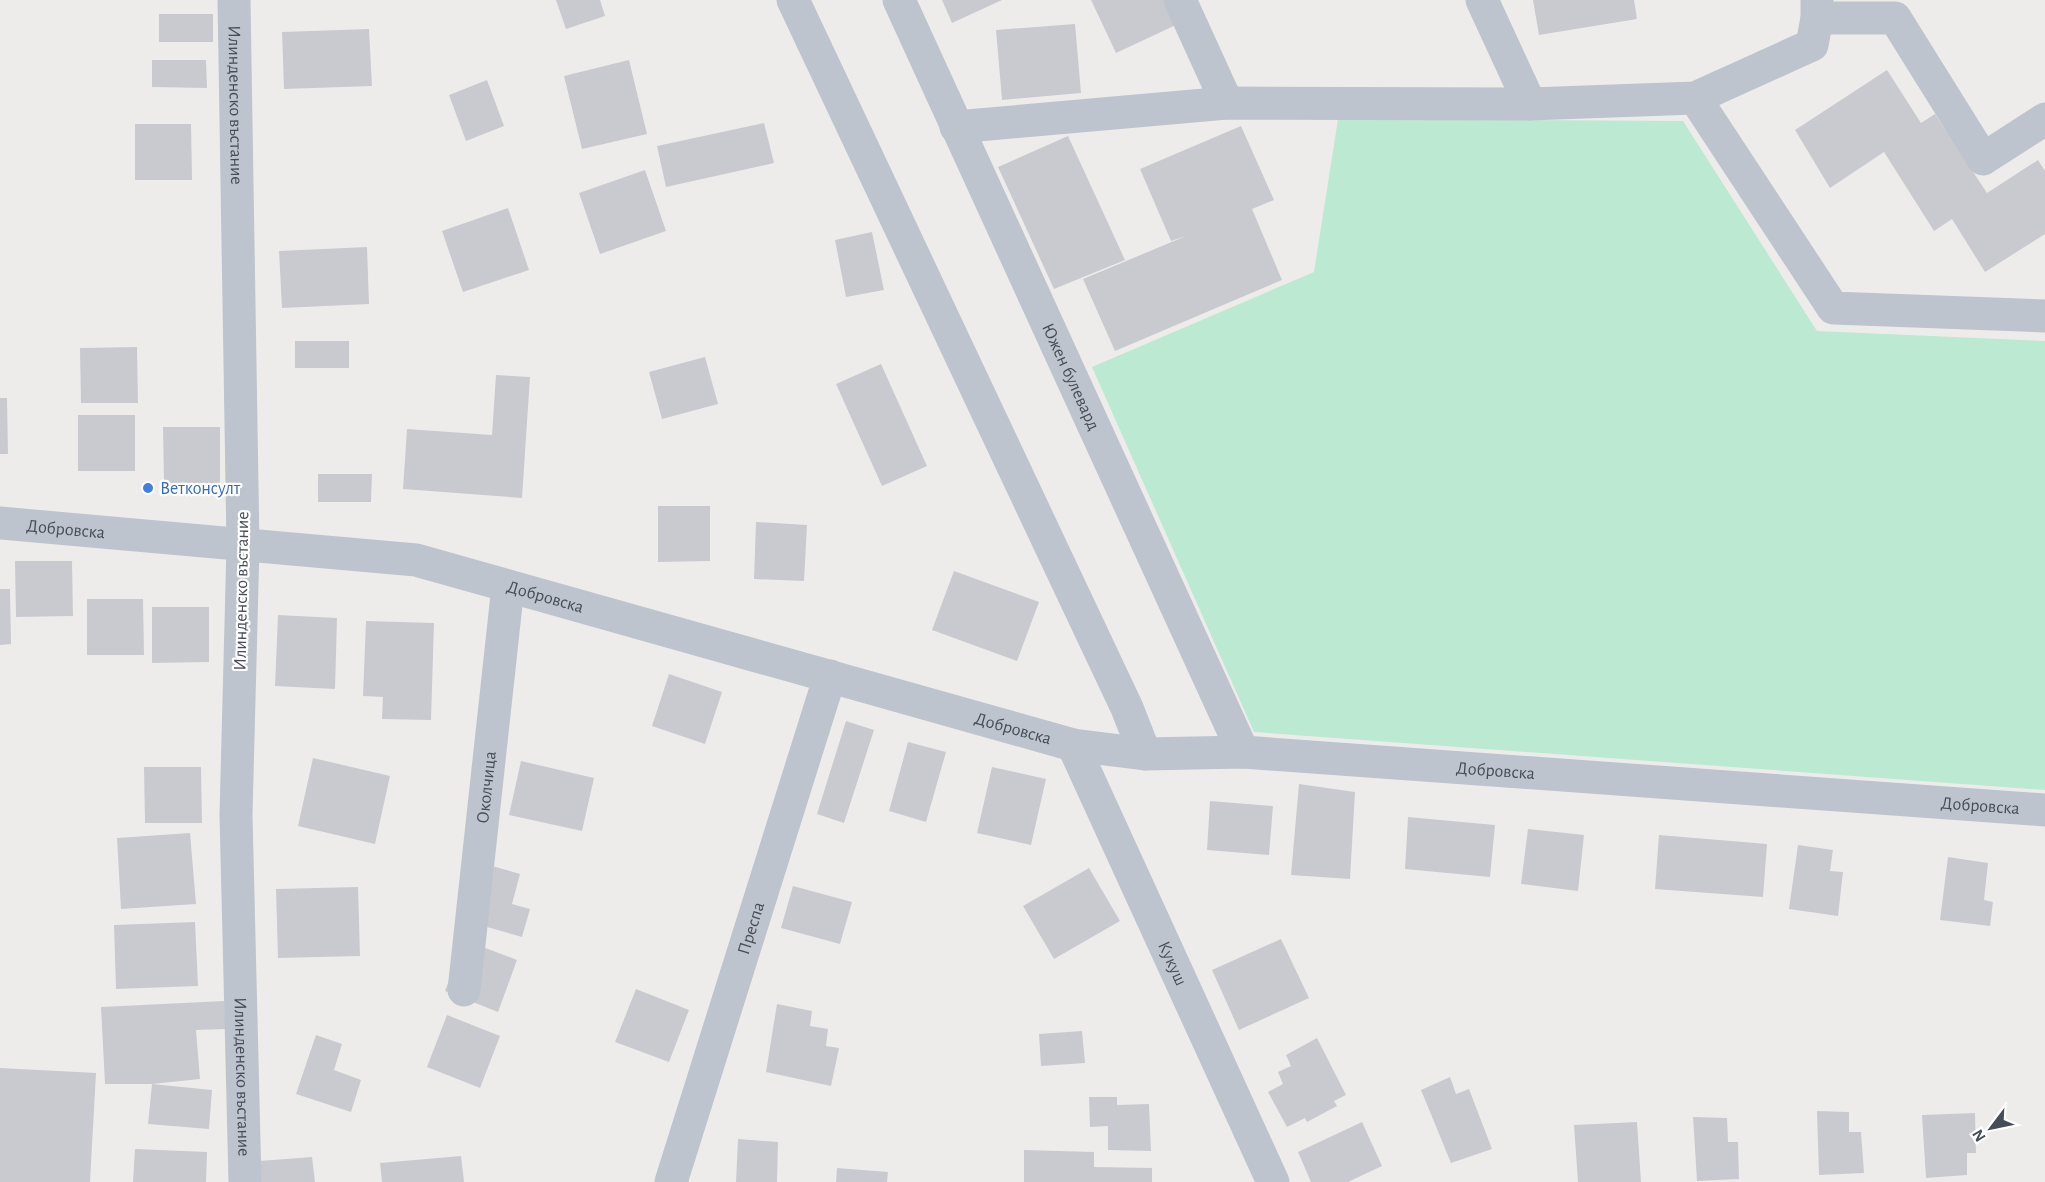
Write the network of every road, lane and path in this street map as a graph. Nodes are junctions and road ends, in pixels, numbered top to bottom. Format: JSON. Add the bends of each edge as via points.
{"nodes":[{"id":1,"x":234,"y":0,"type":"edge"},
{"id":2,"x":793,"y":0,"type":"edge"},
{"id":3,"x":899,"y":0,"type":"edge"},
{"id":4,"x":1180,"y":0,"type":"edge"},
{"id":5,"x":1482,"y":0,"type":"edge"},
{"id":6,"x":1817,"y":9,"type":"edge"},
{"id":7,"x":1695,"y":98,"type":"junction"},
{"id":8,"x":1227,"y":103,"type":"junction"},
{"id":9,"x":1530,"y":105,"type":"junction"},
{"id":10,"x":2045,"y":120,"type":"edge"},
{"id":11,"x":956,"y":127,"type":"junction"},
{"id":12,"x":2045,"y":316,"type":"edge"},
{"id":13,"x":0,"y":523,"type":"edge"},
{"id":14,"x":243,"y":546,"type":"junction"},
{"id":15,"x":508,"y":586,"type":"junction"},
{"id":16,"x":830,"y":676,"type":"junction"},
{"id":17,"x":1074,"y":745,"type":"junction"},
{"id":18,"x":1243,"y":752,"type":"junction"},
{"id":19,"x":1145,"y":754,"type":"junction"},
{"id":20,"x":2045,"y":810,"type":"edge"},
{"id":21,"x":464,"y":990,"type":"dead end"},
{"id":22,"x":245,"y":1182,"type":"edge"},
{"id":23,"x":671,"y":1182,"type":"edge"},
{"id":24,"x":1274,"y":1182,"type":"edge"}],
"edges":[{"from":1,"to":14,"type":"street","name":"Илинденско въстание"},
{"from":2,"to":19,"type":"street","via":[[1128,708]]},
{"from":3,"to":11,"type":"street","name":"Южен булевард"},
{"from":4,"to":8,"type":"street"},
{"from":5,"to":9,"type":"street"},
{"from":6,"to":7,"type":"street","via":[[1812,45]]},
{"from":6,"to":10,"type":"street","via":[[1895,18],[1983,159]]},
{"from":7,"to":9,"type":"street"},
{"from":7,"to":12,"type":"street","via":[[1833,308]]},
{"from":8,"to":9,"type":"street"},
{"from":8,"to":11,"type":"street"},
{"from":11,"to":18,"type":"street","name":"Южен булевард"},
{"from":13,"to":14,"type":"street","name":"Добровска"},
{"from":14,"to":15,"type":"street","name":"Добровска","via":[[416,560]]},
{"from":14,"to":22,"type":"street","name":"Илинденско въстание","via":[[236,815]]},
{"from":15,"to":16,"type":"street","name":"Добровска"},
{"from":15,"to":21,"type":"street","name":"Околчица"},
{"from":16,"to":17,"type":"street","name":"Добровска"},
{"from":16,"to":23,"type":"street","name":"Преспа"},
{"from":17,"to":19,"type":"street","name":"Добровска"},
{"from":17,"to":24,"type":"street","name":"Кукуш"},
{"from":18,"to":19,"type":"street","name":"Добровска"},
{"from":18,"to":20,"type":"street","name":"Добровска"}]}
